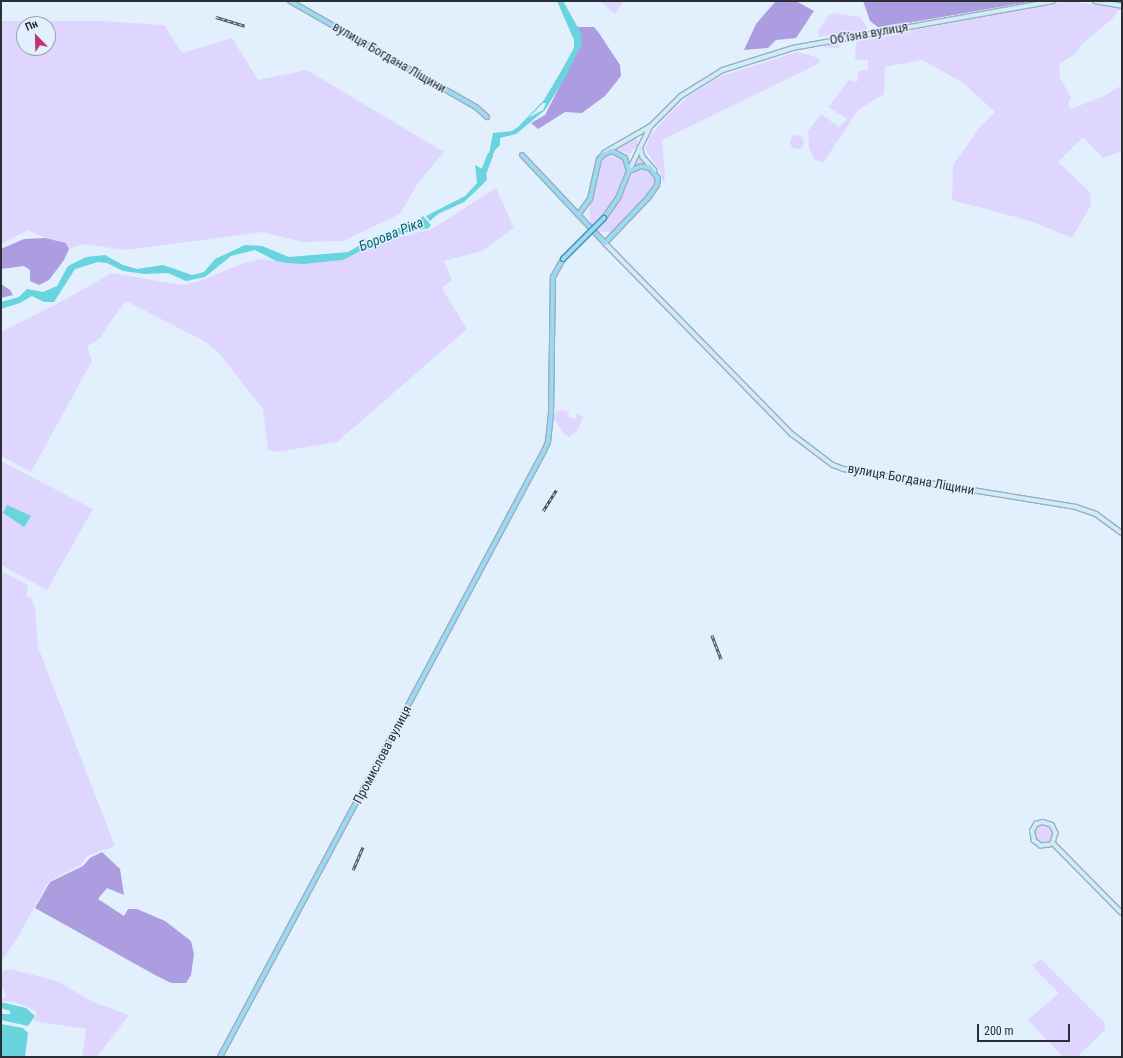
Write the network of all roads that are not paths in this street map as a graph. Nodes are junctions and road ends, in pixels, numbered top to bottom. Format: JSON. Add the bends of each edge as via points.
{"nodes":[{"id":1,"x":290,"y":1,"type":"edge"},
{"id":2,"x":1053,"y":1,"type":"edge"},
{"id":3,"x":1095,"y":1,"type":"edge"},
{"id":4,"x":1122,"y":6,"type":"edge"},
{"id":5,"x":487,"y":117,"type":"dead end"},
{"id":6,"x":650,"y":127,"type":"junction"},
{"id":7,"x":640,"y":146,"type":"junction"},
{"id":8,"x":604,"y":154,"type":"junction"},
{"id":9,"x":522,"y":155,"type":"dead end"},
{"id":10,"x":629,"y":171,"type":"junction"},
{"id":11,"x":655,"y":171,"type":"junction"},
{"id":12,"x":578,"y":215,"type":"junction"},
{"id":13,"x":605,"y":243,"type":"junction"},
{"id":14,"x":1122,"y":533,"type":"edge"},
{"id":15,"x":1051,"y":844,"type":"junction"},
{"id":16,"x":1122,"y":913,"type":"edge"},
{"id":17,"x":220,"y":1057,"type":"edge"}],
"edges":[{"from":1,"to":5,"type":"main road","name":"вулиця Богдана Ліщини","via":[[476,107]]},
{"from":2,"to":6,"type":"main road","name":"Об’їзна вулиця","via":[[793,48],[723,70],[693,87]]},
{"from":3,"to":4,"type":"main road"},
{"from":6,"to":7,"type":"main road"},
{"from":6,"to":8,"type":"main road"},
{"from":7,"to":10,"type":"main road"},
{"from":7,"to":11,"type":"main road","via":[[643,157]]},
{"from":8,"to":10,"type":"main road","via":[[612,151],[622,155]]},
{"from":8,"to":12,"type":"main road","via":[[596,165],[590,199]]},
{"from":9,"to":12,"type":"main road"},
{"from":10,"to":11,"type":"main road","via":[[641,166]]},
{"from":10,"to":17,"type":"main road","name":"Промислова вулиця","bridge":true,"via":[[618,198],[604,218],[563,259],[553,277],[551,413],[548,442],[544,451]]},
{"from":11,"to":13,"type":"main road","via":[[658,182],[654,190]]},
{"from":12,"to":13,"type":"main road"},
{"from":13,"to":14,"type":"main road","name":"вулиця Богдана Ліщини","via":[[792,434],[828,462],[844,469],[1076,508],[1096,514]]},
{"from":15,"to":15,"type":"main road","via":[[1056,837],[1054,827],[1046,822],[1036,824],[1032,831],[1034,841],[1041,846]]},
{"from":15,"to":16,"type":"main road"}]}
